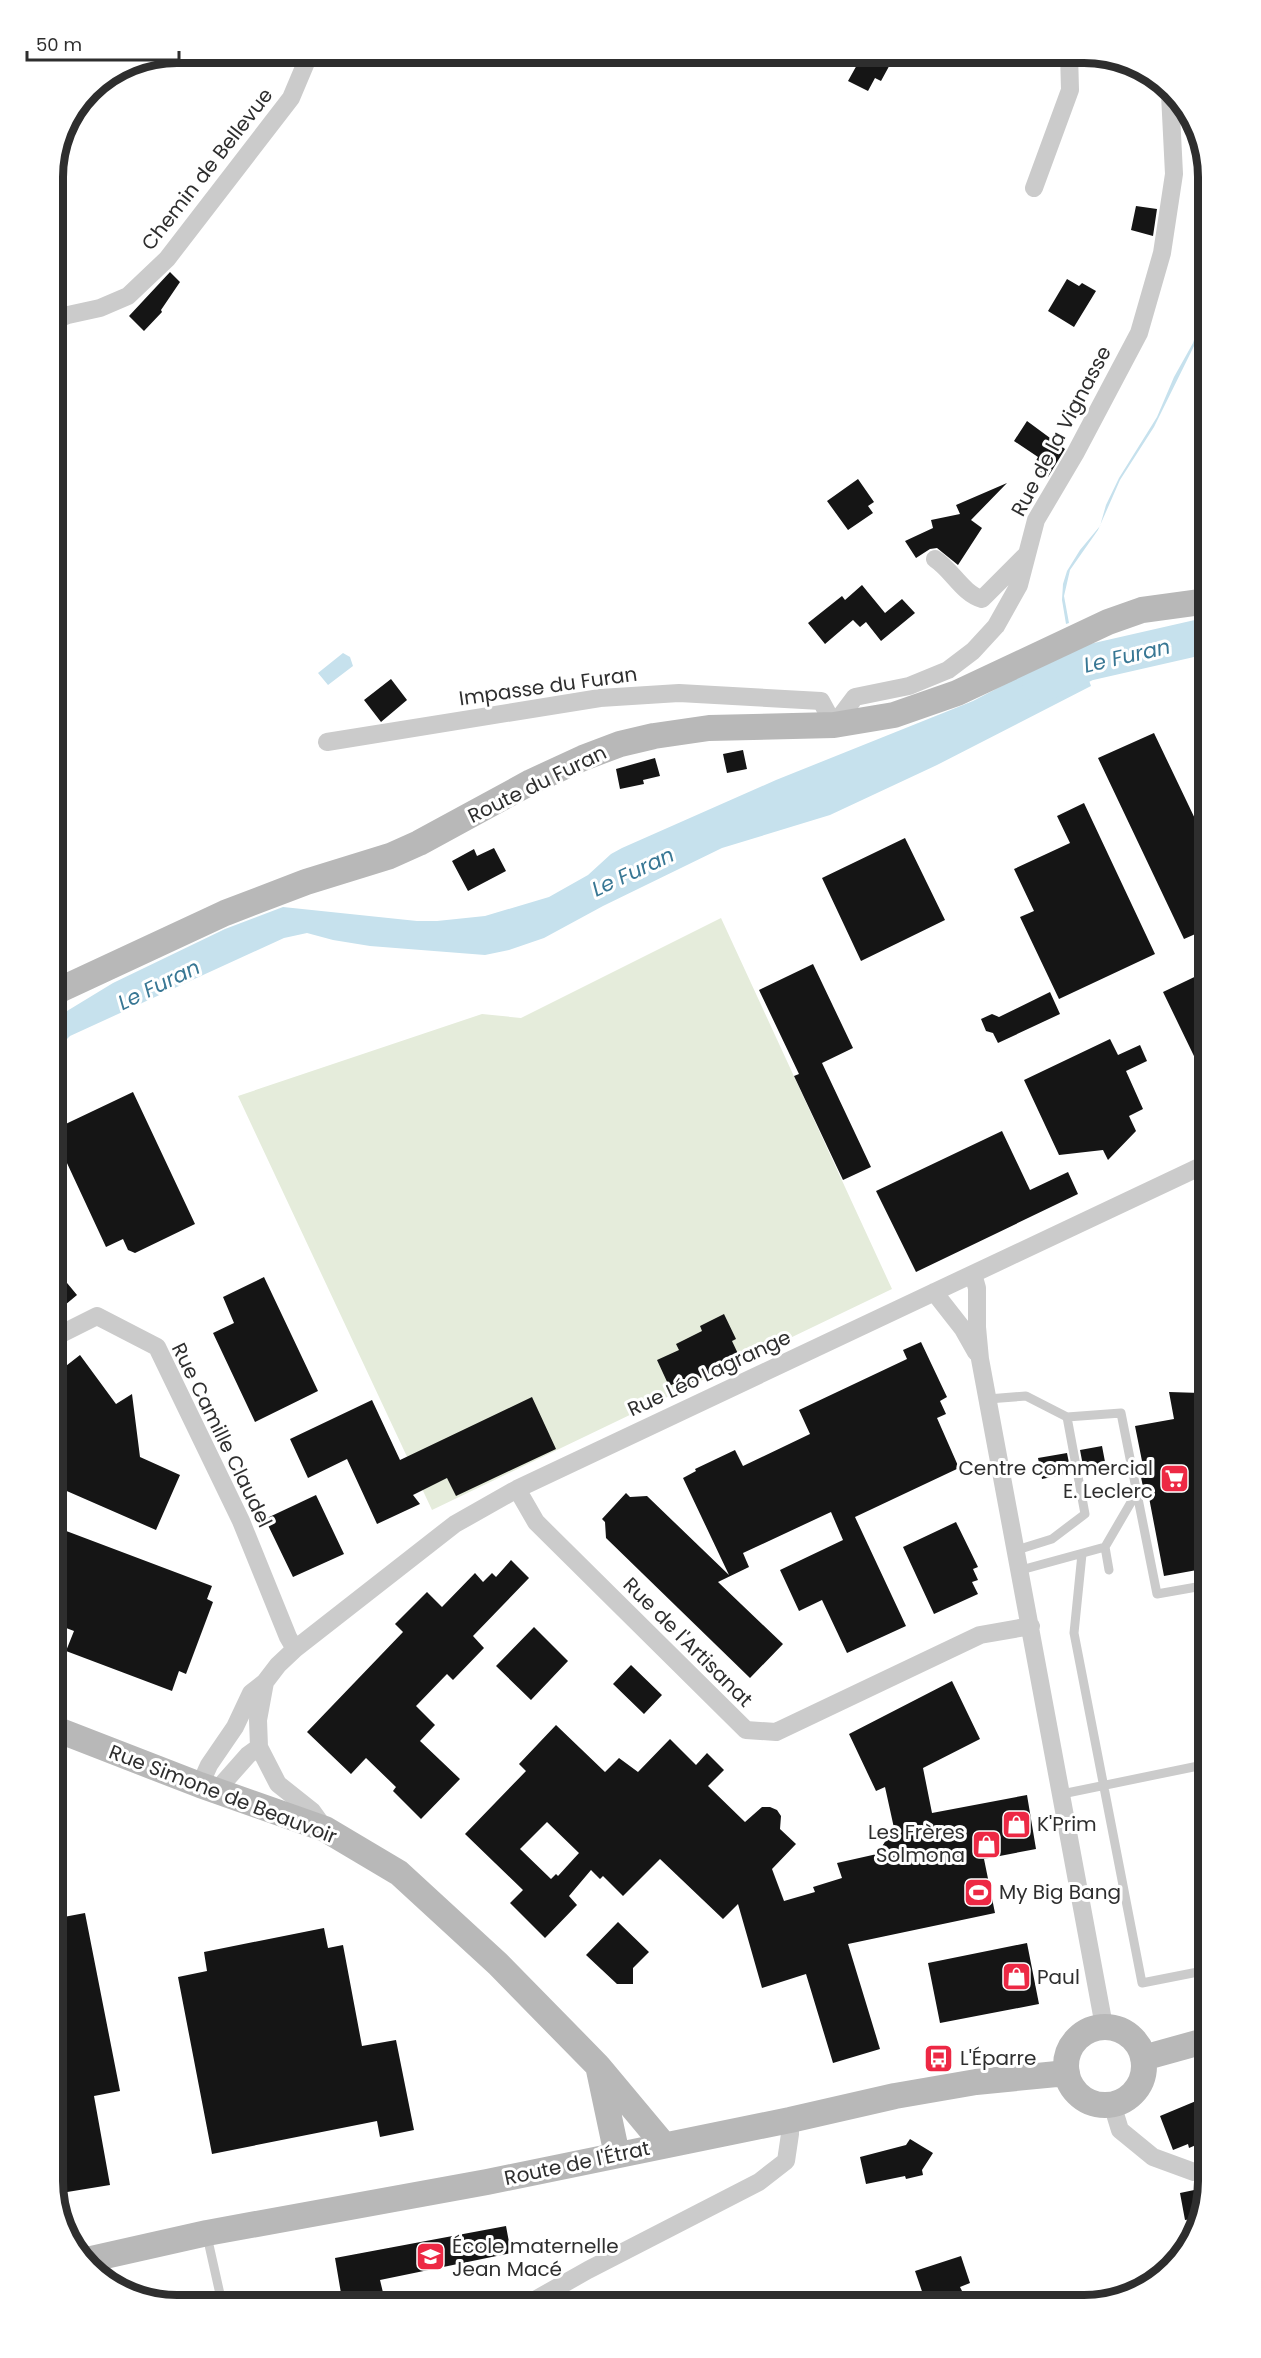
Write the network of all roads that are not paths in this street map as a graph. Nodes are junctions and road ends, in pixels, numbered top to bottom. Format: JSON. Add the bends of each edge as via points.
{"nodes":[{"id":1,"x":305,"y":63,"type":"edge"},
{"id":2,"x":1069,"y":63,"type":"edge"},
{"id":3,"x":1170,"y":102,"type":"edge"},
{"id":4,"x":1034,"y":188,"type":"dead end"},
{"id":5,"x":63,"y":317,"type":"edge"},
{"id":6,"x":1027,"y":554,"type":"junction"},
{"id":7,"x":935,"y":559,"type":"dead end"},
{"id":8,"x":1198,"y":602,"type":"edge"},
{"id":9,"x":834,"y":724,"type":"junction"},
{"id":10,"x":327,"y":742,"type":"dead end"},
{"id":11,"x":63,"y":988,"type":"edge"},
{"id":12,"x":1198,"y":1168,"type":"edge"},
{"id":13,"x":973,"y":1274,"type":"junction"},
{"id":14,"x":934,"y":1292,"type":"junction"},
{"id":15,"x":63,"y":1333,"type":"edge"},
{"id":16,"x":980,"y":1359,"type":"junction"},
{"id":17,"x":988,"y":1400,"type":"junction"},
{"id":18,"x":1067,"y":1417,"type":"junction"},
{"id":19,"x":517,"y":1489,"type":"junction"},
{"id":20,"x":1137,"y":1492,"type":"junction"},
{"id":21,"x":1105,"y":1547,"type":"junction"},
{"id":22,"x":1017,"y":1551,"type":"junction"},
{"id":23,"x":1082,"y":1554,"type":"junction"},
{"id":24,"x":1109,"y":1569,"type":"dead end"},
{"id":25,"x":1021,"y":1570,"type":"junction"},
{"id":26,"x":1198,"y":1587,"type":"edge"},
{"id":27,"x":1031,"y":1626,"type":"junction"},
{"id":28,"x":295,"y":1649,"type":"junction"},
{"id":29,"x":265,"y":1682,"type":"junction"},
{"id":30,"x":63,"y":1732,"type":"edge"},
{"id":31,"x":259,"y":1747,"type":"junction"},
{"id":32,"x":1198,"y":1766,"type":"edge"},
{"id":33,"x":1104,"y":1786,"type":"junction"},
{"id":34,"x":209,"y":1787,"type":"junction"},
{"id":35,"x":1062,"y":1794,"type":"junction"},
{"id":36,"x":325,"y":1829,"type":"junction"},
{"id":37,"x":1198,"y":1972,"type":"edge"},
{"id":38,"x":1104,"y":2026,"type":"junction"},
{"id":39,"x":1198,"y":2043,"type":"edge"},
{"id":40,"x":1143,"y":2058,"type":"junction"},
{"id":41,"x":598,"y":2066,"type":"junction"},
{"id":42,"x":1067,"y":2073,"type":"junction"},
{"id":43,"x":1113,"y":2104,"type":"junction"},
{"id":44,"x":790,"y":2120,"type":"junction"},
{"id":45,"x":664,"y":2145,"type":"junction"},
{"id":46,"x":617,"y":2155,"type":"junction"},
{"id":47,"x":1198,"y":2171,"type":"edge"},
{"id":48,"x":207,"y":2233,"type":"junction"},
{"id":49,"x":93,"y":2259,"type":"edge"},
{"id":50,"x":220,"y":2295,"type":"edge"},
{"id":51,"x":544,"y":2295,"type":"edge"}],
"edges":[{"from":1,"to":5,"type":"street","name":"Chemin de Bellevue","via":[[291,98],[167,259],[128,296]]},
{"from":2,"to":4,"type":"street","via":[[1070,90]]},
{"from":3,"to":6,"type":"street","name":"Rue de la Vignasse","via":[[1174,174],[1162,253],[1138,333],[1036,520]]},
{"from":6,"to":7,"type":"street","via":[[982,599],[973,596]]},
{"from":6,"to":9,"type":"street","name":"Rue de la Vignasse","via":[[1019,585],[996,626],[973,651],[927,680],[855,697]]},
{"from":8,"to":9,"type":"main road","name":"Route du Furan","via":[[1142,610],[1108,621],[957,693],[894,715]]},
{"from":9,"to":10,"type":"street","name":"Impasse du Furan","via":[[821,701],[679,693],[600,698]]},
{"from":9,"to":11,"type":"main road","name":"Route du Furan","via":[[709,728],[620,744],[531,782],[390,856],[225,913]]},
{"from":12,"to":13,"type":"street","name":"Rue Léo Lagrange"},
{"from":13,"to":14,"type":"street","name":"Rue Léo Lagrange"},
{"from":13,"to":16,"type":"street"},
{"from":14,"to":16,"type":"street"},
{"from":14,"to":19,"type":"street","name":"Rue Léo Lagrange"},
{"from":15,"to":28,"type":"street","name":"Rue Camille Claudel","via":[[97,1316],[157,1347],[240,1521]]},
{"from":16,"to":17,"type":"street"},
{"from":17,"to":18,"type":"lane","via":[[1026,1396]]},
{"from":17,"to":22,"type":"street"},
{"from":18,"to":20,"type":"lane","via":[[1121,1413]]},
{"from":18,"to":22,"type":"lane","via":[[1085,1514],[1052,1539]]},
{"from":19,"to":27,"type":"street","name":"Rue de l'Artisanat","via":[[536,1522],[746,1730],[776,1732],[980,1635]]},
{"from":19,"to":28,"type":"street","name":"Rue Léo Lagrange","via":[[455,1524]]},
{"from":20,"to":21,"type":"lane"},
{"from":20,"to":26,"type":"lane","via":[[1157,1593]]},
{"from":21,"to":23,"type":"lane"},
{"from":21,"to":24,"type":"lane"},
{"from":22,"to":25,"type":"street"},
{"from":23,"to":25,"type":"lane"},
{"from":23,"to":33,"type":"lane","via":[[1074,1633]]},
{"from":25,"to":27,"type":"street"},
{"from":27,"to":35,"type":"street"},
{"from":28,"to":29,"type":"street","name":"Rue Léo Lagrange"},
{"from":29,"to":31,"type":"street","name":"Rue Léo Lagrange","via":[[258,1720]]},
{"from":29,"to":34,"type":"street","name":"Rue Léo Lagrange","via":[[251,1694],[235,1727],[209,1765]]},
{"from":30,"to":34,"type":"main road","name":"Rue Simone de Beauvoir"},
{"from":31,"to":34,"type":"street"},
{"from":31,"to":36,"type":"street","name":"Rue Léo Lagrange","via":[[278,1784],[312,1812]]},
{"from":32,"to":33,"type":"lane"},
{"from":33,"to":35,"type":"lane"},
{"from":33,"to":37,"type":"lane","via":[[1142,1983]]},
{"from":34,"to":36,"type":"main road","name":"Rue Simone de Beauvoir"},
{"from":35,"to":38,"type":"street"},
{"from":36,"to":41,"type":"main road","name":"Rue Simone de Beauvoir","via":[[399,1873],[498,1964]]},
{"from":38,"to":40,"type":"main road","via":[[1131,2037]]},
{"from":38,"to":42,"type":"main road","via":[[1076,2039],[1066,2061]]},
{"from":39,"to":40,"type":"main road"},
{"from":40,"to":43,"type":"main road","via":[[1140,2082],[1124,2100]]},
{"from":41,"to":45,"type":"main road","name":"Rue Simone de Beauvoir"},
{"from":41,"to":46,"type":"main road"},
{"from":42,"to":43,"type":"main road","via":[[1071,2085],[1089,2101]]},
{"from":42,"to":44,"type":"main road","name":"Route de l'Étrat","via":[[946,2087]]},
{"from":43,"to":47,"type":"street","via":[[1120,2130],[1153,2157]]},
{"from":44,"to":45,"type":"main road","name":"Route de l'Étrat"},
{"from":44,"to":51,"type":"street","via":[[786,2161],[759,2182]]},
{"from":45,"to":46,"type":"main road","name":"Route de l'Étrat"},
{"from":46,"to":48,"type":"main road","name":"Route de l'Étrat"},
{"from":48,"to":49,"type":"main road","name":"Route de l'Étrat"},
{"from":48,"to":50,"type":"lane"}]}
